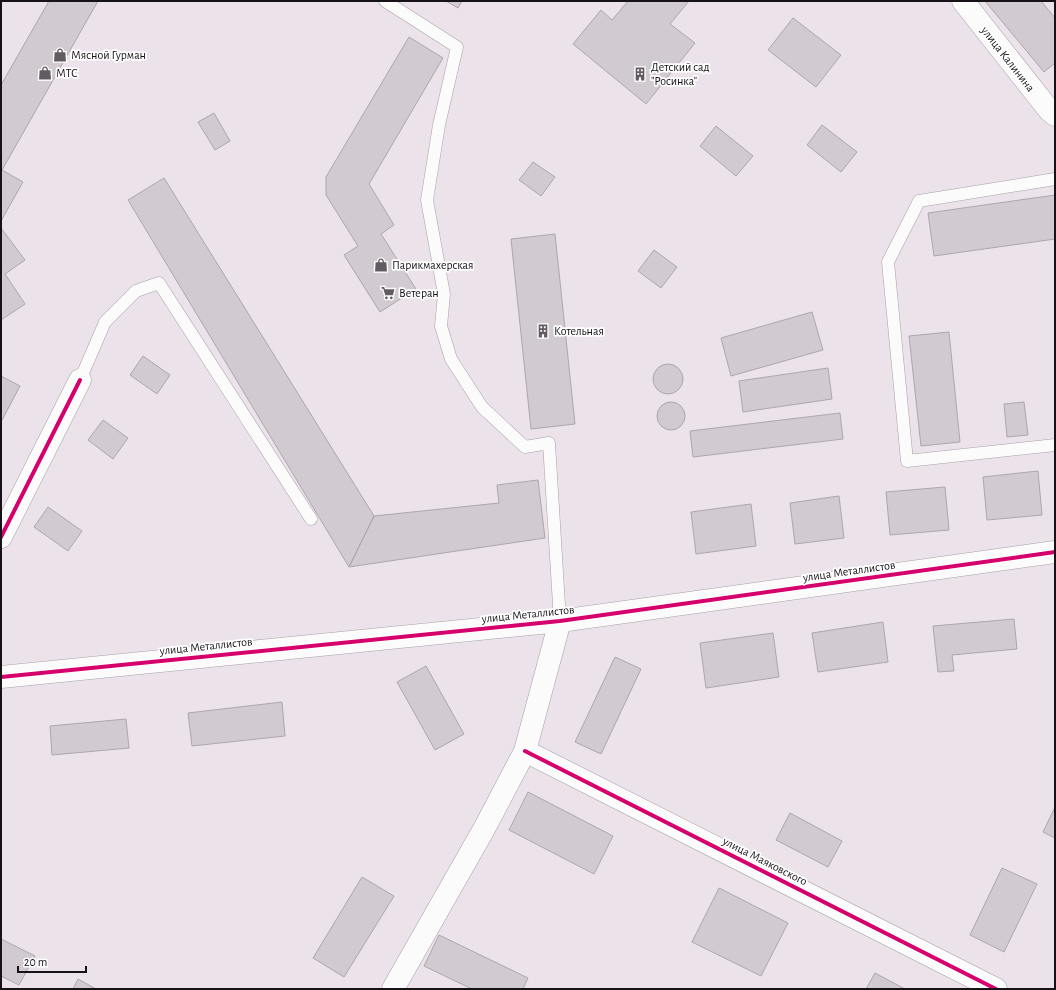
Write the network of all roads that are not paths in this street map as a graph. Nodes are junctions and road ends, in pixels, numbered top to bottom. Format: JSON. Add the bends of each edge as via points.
{"nodes":[{"id":1,"x":384,"y":1,"type":"edge"},
{"id":2,"x":963,"y":1,"type":"edge"},
{"id":3,"x":1055,"y":115,"type":"edge"},
{"id":4,"x":1055,"y":179,"type":"edge"},
{"id":5,"x":80,"y":380,"type":"joint"},
{"id":6,"x":1055,"y":445,"type":"edge"},
{"id":7,"x":311,"y":519,"type":"dead end"},
{"id":8,"x":1,"y":537,"type":"edge"},
{"id":9,"x":1055,"y":552,"type":"edge"},
{"id":10,"x":560,"y":621,"type":"junction"},
{"id":11,"x":1,"y":677,"type":"edge"},
{"id":12,"x":525,"y":751,"type":"junction"},
{"id":13,"x":394,"y":989,"type":"edge"},
{"id":14,"x":996,"y":989,"type":"edge"}],
"edges":[{"from":1,"to":10,"type":"lane","via":[[457,47],[439,125],[427,200],[444,294],[441,326],[451,359],[482,407],[525,447],[549,443]]},
{"from":2,"to":3,"type":"street","name":"улица Калинина"},
{"from":4,"to":6,"type":"lane","via":[[919,201],[888,262],[907,462]]},
{"from":5,"to":7,"type":"lane","via":[[105,322],[136,290],[159,283]]},
{"from":5,"to":8,"type":"street"},
{"from":9,"to":10,"type":"street","name":"улица Металлистов"},
{"from":10,"to":11,"type":"street","name":"улица Металлистов"},
{"from":10,"to":12,"type":"street"},
{"from":12,"to":13,"type":"street"},
{"from":12,"to":14,"type":"street","name":"улица Маяковского"}]}
